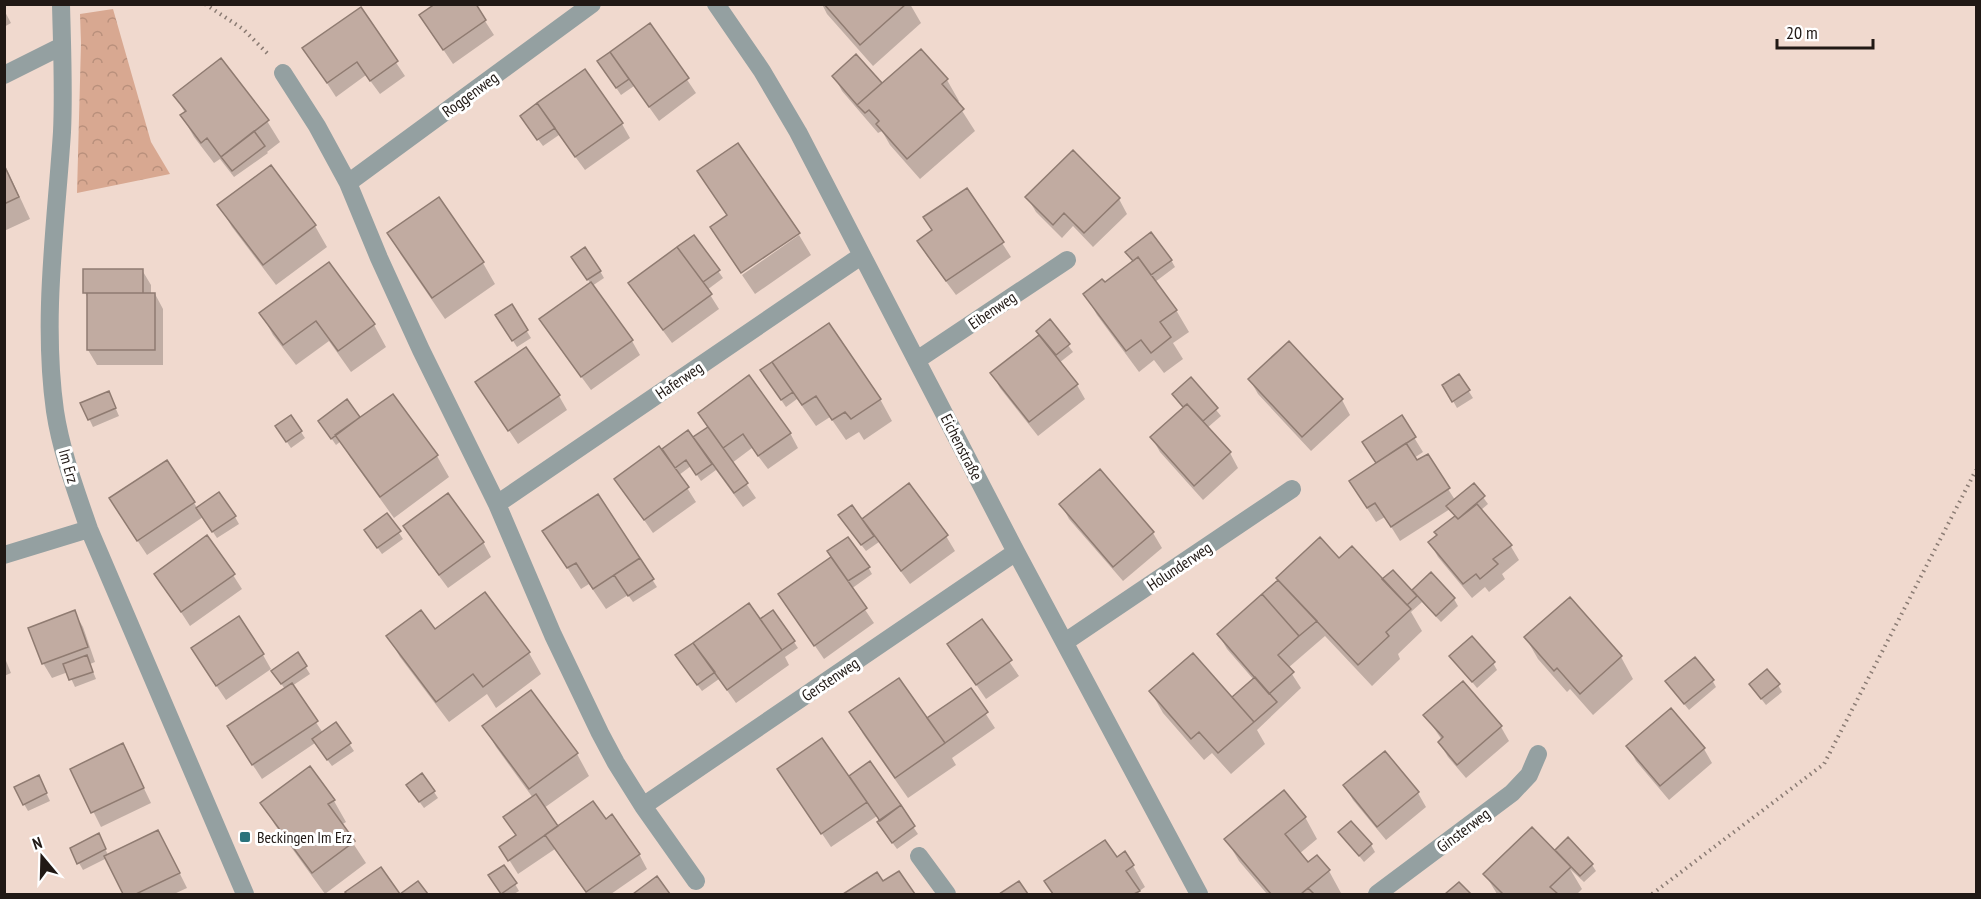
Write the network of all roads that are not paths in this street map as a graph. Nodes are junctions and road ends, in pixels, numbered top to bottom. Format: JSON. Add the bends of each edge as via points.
{"nodes":[{"id":1,"x":61,"y":4,"type":"edge"},
{"id":2,"x":592,"y":4,"type":"edge"},
{"id":3,"x":716,"y":4,"type":"edge"},
{"id":4,"x":62,"y":46,"type":"junction"},
{"id":5,"x":283,"y":73,"type":"road end"},
{"id":6,"x":4,"y":75,"type":"edge"},
{"id":7,"x":348,"y":183,"type":"junction"},
{"id":8,"x":861,"y":256,"type":"junction"},
{"id":9,"x":1066,"y":260,"type":"dead end"},
{"id":10,"x":917,"y":360,"type":"junction"},
{"id":11,"x":1292,"y":489,"type":"dead end"},
{"id":12,"x":497,"y":504,"type":"junction"},
{"id":13,"x":89,"y":529,"type":"junction"},
{"id":14,"x":1016,"y":552,"type":"junction"},
{"id":15,"x":4,"y":555,"type":"edge"},
{"id":16,"x":1065,"y":642,"type":"junction"},
{"id":17,"x":1538,"y":754,"type":"dead end"},
{"id":18,"x":644,"y":806,"type":"junction"},
{"id":19,"x":919,"y":856,"type":"dead end"},
{"id":20,"x":696,"y":881,"type":"dead end"},
{"id":21,"x":245,"y":894,"type":"edge"},
{"id":22,"x":947,"y":894,"type":"edge"},
{"id":23,"x":1199,"y":894,"type":"edge"},
{"id":24,"x":1377,"y":894,"type":"edge"}],
"edges":[{"from":1,"to":4,"type":"street","name":"Im Erz"},
{"from":2,"to":7,"type":"street","name":"Roggenweg"},
{"from":3,"to":8,"type":"street","name":"Eichenstraße","via":[[798,132]]},
{"from":4,"to":6,"type":"street"},
{"from":4,"to":13,"type":"street","name":"Im Erz","via":[[64,95],[50,285],[50,360],[68,467]]},
{"from":5,"to":7,"type":"street"},
{"from":7,"to":12,"type":"street","via":[[421,350]]},
{"from":8,"to":10,"type":"street","name":"Eichenstraße"},
{"from":8,"to":12,"type":"street","name":"Haferweg"},
{"from":9,"to":10,"type":"street","name":"Eibenweg"},
{"from":10,"to":14,"type":"street","name":"Eichenstraße"},
{"from":11,"to":16,"type":"street","name":"Holunderweg"},
{"from":12,"to":18,"type":"street","via":[[600,733]]},
{"from":13,"to":15,"type":"street"},
{"from":13,"to":21,"type":"street","name":"Im Erz"},
{"from":14,"to":16,"type":"street","name":"Eichenstraße"},
{"from":14,"to":18,"type":"street","name":"Gerstenweg"},
{"from":16,"to":23,"type":"street","name":"Eichenstraße"},
{"from":17,"to":24,"type":"street","name":"Ginsterweg","via":[[1529,775],[1512,793]]},
{"from":18,"to":20,"type":"street"},
{"from":19,"to":22,"type":"street"}]}
